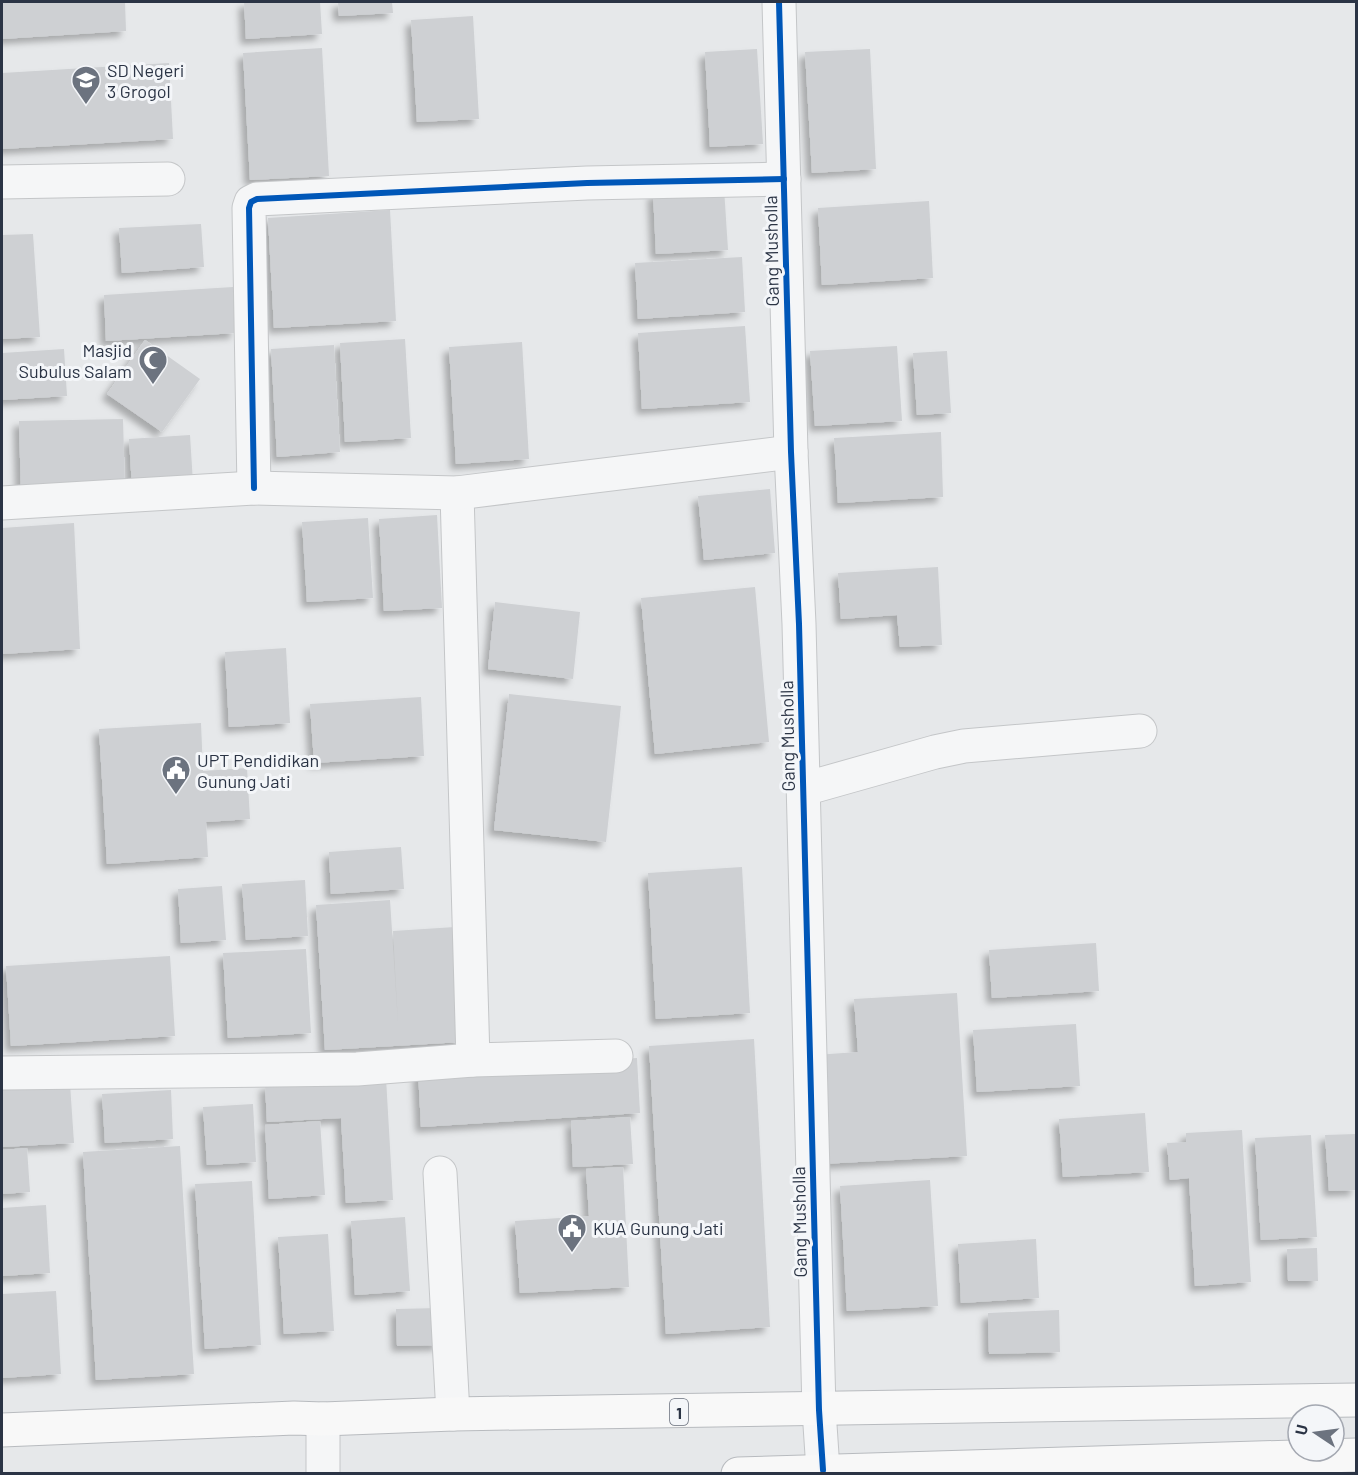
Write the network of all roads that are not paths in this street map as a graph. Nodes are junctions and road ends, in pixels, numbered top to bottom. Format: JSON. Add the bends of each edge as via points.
{"nodes":[{"id":1,"x":779,"y":2,"type":"edge"},
{"id":2,"x":168,"y":178,"type":"dead end"},
{"id":3,"x":784,"y":178,"type":"junction"},
{"id":4,"x":2,"y":182,"type":"edge"},
{"id":5,"x":791,"y":452,"type":"junction"},
{"id":6,"x":254,"y":488,"type":"junction"},
{"id":7,"x":457,"y":493,"type":"junction"},
{"id":8,"x":2,"y":503,"type":"edge"},
{"id":9,"x":1140,"y":731,"type":"dead end"},
{"id":10,"x":804,"y":789,"type":"junction"},
{"id":11,"x":616,"y":1056,"type":"dead end"},
{"id":12,"x":473,"y":1060,"type":"junction"},
{"id":13,"x":2,"y":1073,"type":"edge"},
{"id":14,"x":440,"y":1173,"type":"dead end"},
{"id":15,"x":1356,"y":1400,"type":"edge"},
{"id":16,"x":819,"y":1410,"type":"junction"},
{"id":17,"x":453,"y":1414,"type":"junction"},
{"id":18,"x":323,"y":1419,"type":"junction"},
{"id":19,"x":2,"y":1430,"type":"edge"},
{"id":20,"x":1356,"y":1455,"type":"edge"},
{"id":21,"x":1226,"y":1466,"type":"edge"},
{"id":22,"x":823,"y":1470,"type":"junction"},
{"id":23,"x":323,"y":1473,"type":"edge"},
{"id":24,"x":738,"y":1473,"type":"edge"}],
"edges":[{"from":1,"to":3,"type":"street","name":"Gang Musholla"},
{"from":2,"to":4,"type":"street"},
{"from":3,"to":5,"type":"street","name":"Gang Musholla"},
{"from":3,"to":6,"type":"street","via":[[587,183],[251,202]]},
{"from":5,"to":7,"type":"street"},
{"from":5,"to":10,"type":"street","name":"Gang Musholla"},
{"from":6,"to":7,"type":"street"},
{"from":6,"to":8,"type":"street"},
{"from":7,"to":12,"type":"street"},
{"from":9,"to":10,"type":"street","via":[[964,746]]},
{"from":10,"to":16,"type":"street","name":"Gang Musholla"},
{"from":11,"to":12,"type":"street"},
{"from":12,"to":13,"type":"street","via":[[335,1070]]},
{"from":14,"to":17,"type":"street"},
{"from":15,"to":16,"type":"highway","number":"1"},
{"from":16,"to":17,"type":"highway","number":"1"},
{"from":16,"to":22,"type":"street","name":"Gang Musholla"},
{"from":17,"to":18,"type":"highway","number":"1"},
{"from":18,"to":19,"type":"highway","number":"1"},
{"from":18,"to":23,"type":"street"},
{"from":20,"to":21,"type":"highway"},
{"from":21,"to":22,"type":"highway"},
{"from":22,"to":24,"type":"highway"}]}
